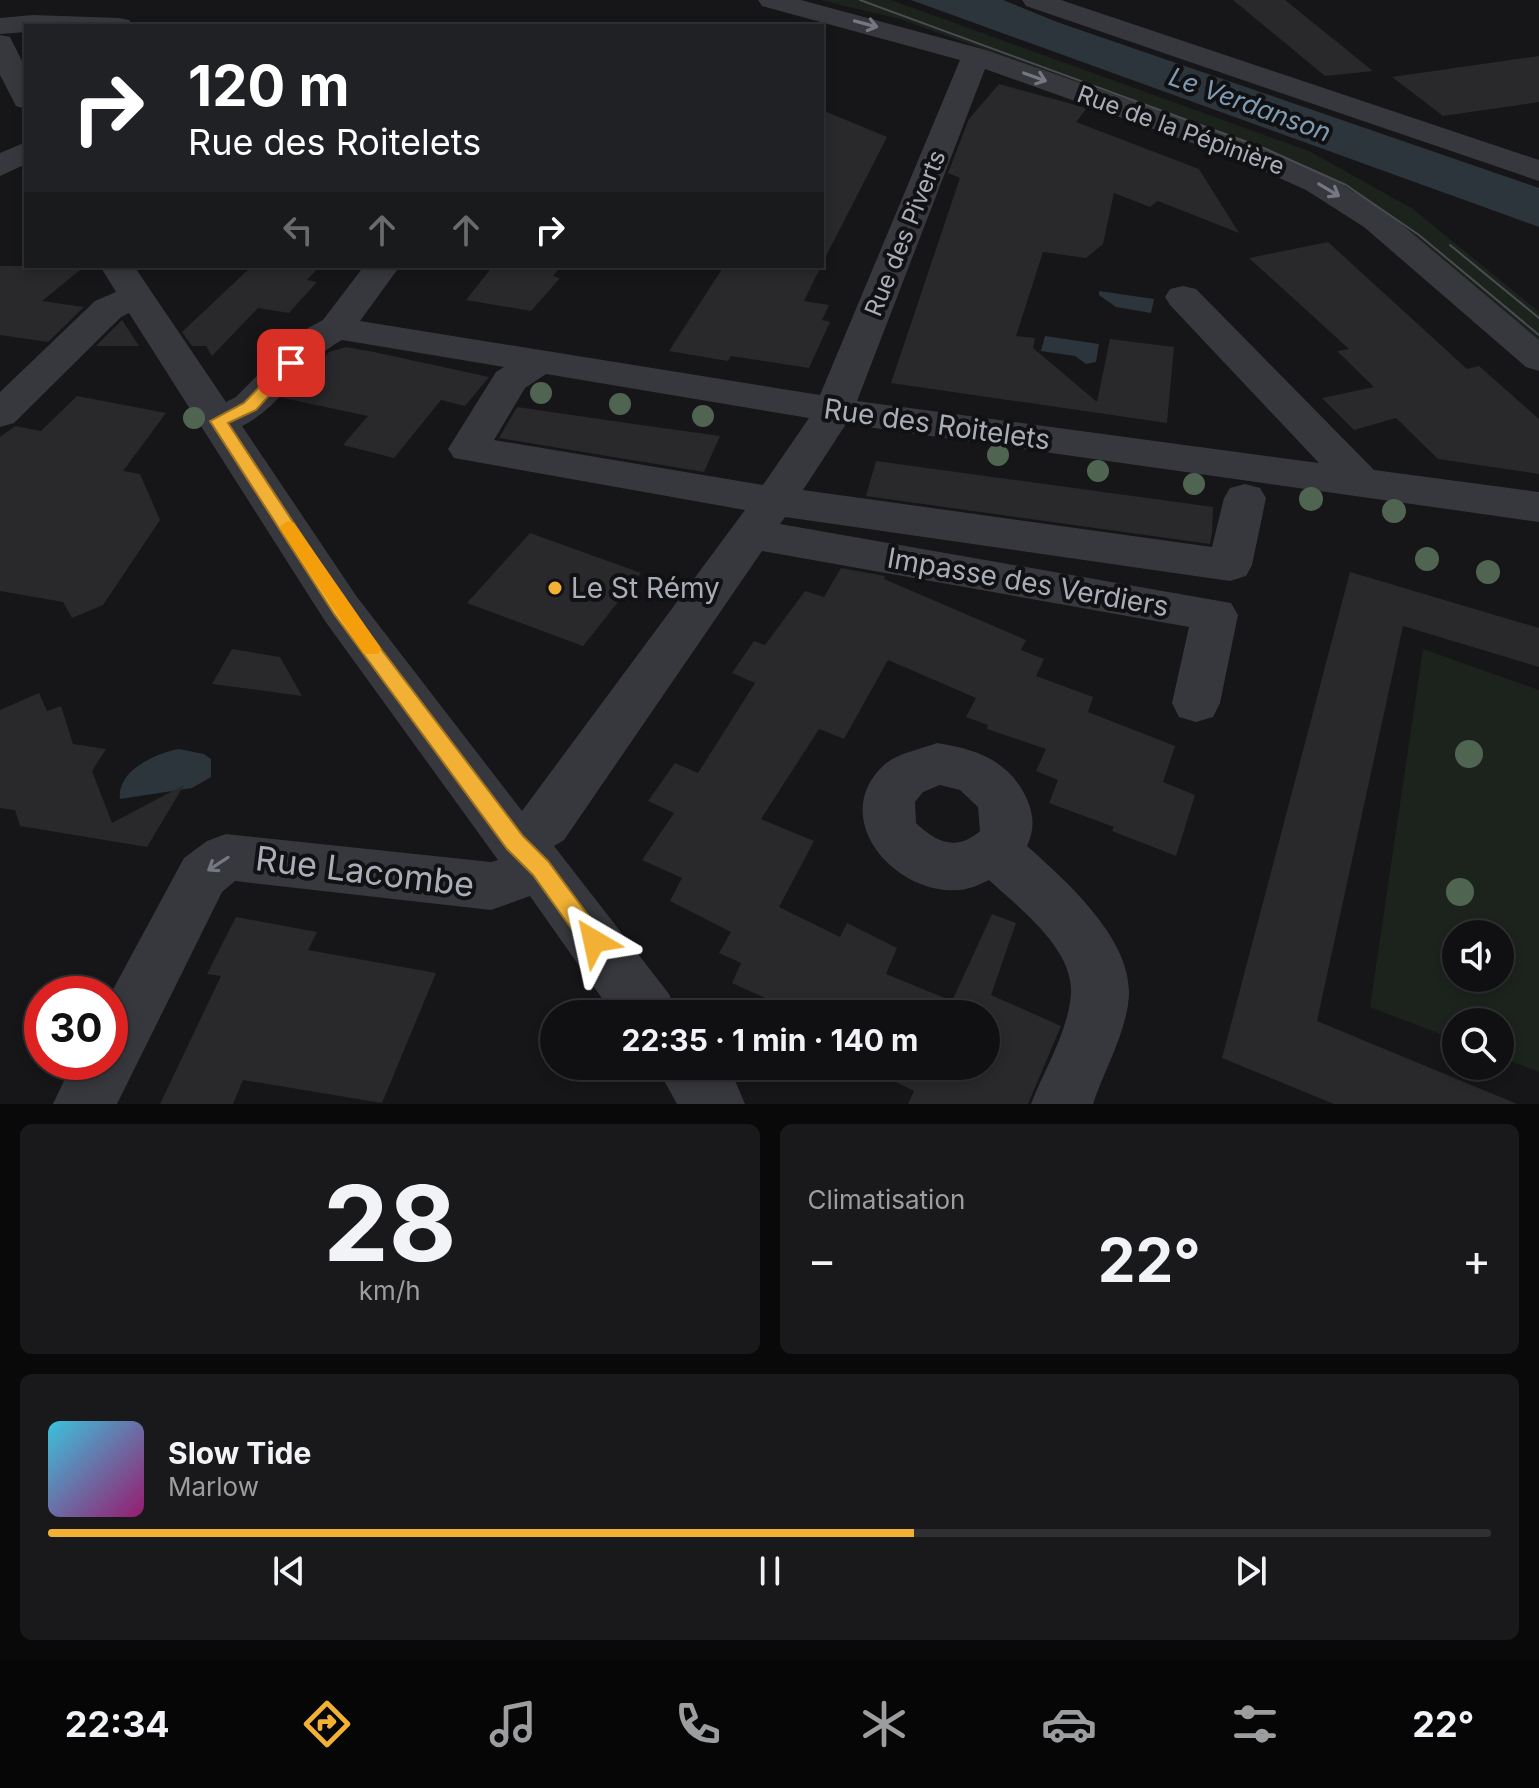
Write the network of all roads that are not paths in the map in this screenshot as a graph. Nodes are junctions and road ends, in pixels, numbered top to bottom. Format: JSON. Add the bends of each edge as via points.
{"nodes":[{"id":1,"x":771,"y":0,"type":"edge"},
{"id":2,"x":1047,"y":2,"type":"edge"},
{"id":3,"x":62,"y":24,"type":"edge"},
{"id":4,"x":0,"y":26,"type":"edge"},
{"id":5,"x":0,"y":43,"type":"edge"},
{"id":6,"x":976,"y":56,"type":"junction"},
{"id":7,"x":24,"y":96,"type":"edge"},
{"id":8,"x":24,"y":152,"type":"edge"},
{"id":9,"x":0,"y":166,"type":"edge"},
{"id":10,"x":1539,"y":171,"type":"edge"},
{"id":11,"x":381,"y":268,"type":"edge"},
{"id":12,"x":126,"y":281,"type":"edge"},
{"id":13,"x":1183,"y":297,"type":"dead end"},
{"id":14,"x":337,"y":328,"type":"junction"},
{"id":15,"x":1539,"y":359,"type":"edge"},
{"id":16,"x":537,"y":363,"type":"junction"},
{"id":17,"x":834,"y":410,"type":"junction"},
{"id":18,"x":0,"y":414,"type":"edge"},
{"id":19,"x":219,"y":421,"type":"junction"},
{"id":20,"x":1360,"y":481,"type":"junction"},
{"id":21,"x":1245,"y":498,"type":"dead end"},
{"id":22,"x":1539,"y":507,"type":"edge"},
{"id":23,"x":764,"y":517,"type":"junction"},
{"id":24,"x":1196,"y":703,"type":"dead end"},
{"id":25,"x":995,"y":851,"type":"dead end"},
{"id":26,"x":528,"y":855,"type":"junction"},
{"id":27,"x":637,"y":1000,"type":"edge"},
{"id":28,"x":128,"y":1019,"type":"edge"},
{"id":29,"x":97,"y":1080,"type":"edge"},
{"id":30,"x":696,"y":1080,"type":"edge"},
{"id":31,"x":84,"y":1104,"type":"edge"},
{"id":32,"x":714,"y":1104,"type":"edge"},
{"id":33,"x":1062,"y":1104,"type":"edge"}],
"edges":[{"from":1,"to":6,"type":"street","name":"Rue de la Pépinière","one_way":true},
{"from":2,"to":10,"type":"street"},
{"from":3,"to":4,"type":"street"},
{"from":5,"to":7,"type":"street"},
{"from":6,"to":15,"type":"street","name":"Rue de la Pépinière","one_way":true,"via":[[1248,152],[1317,183],[1376,220]]},
{"from":6,"to":17,"type":"street","name":"Rue des Piverts"},
{"from":8,"to":9,"type":"street"},
{"from":11,"to":14,"type":"street"},
{"from":12,"to":18,"type":"street","via":[[108,309]]},
{"from":12,"to":19,"type":"street"},
{"from":13,"to":20,"type":"street"},
{"from":14,"to":16,"type":"street","name":"Rue des Roitelets"},
{"from":14,"to":19,"type":"street","via":[[312,341],[250,406]]},
{"from":16,"to":17,"type":"street","name":"Rue des Roitelets"},
{"from":16,"to":23,"type":"street","via":[[510,380],[468,449]]},
{"from":17,"to":20,"type":"street","name":"Rue des Roitelets"},
{"from":17,"to":23,"type":"street","name":"Rue des Piverts"},
{"from":19,"to":26,"type":"street","via":[[341,609]]},
{"from":20,"to":22,"type":"street","name":"Rue des Roitelets"},
{"from":21,"to":23,"type":"street","via":[[1230,565]]},
{"from":23,"to":24,"type":"street","name":"Impasse des Verdiers","via":[[1215,615]]},
{"from":23,"to":26,"type":"street","name":"Rue Lacombe"},
{"from":25,"to":33,"type":"street","via":[[1054,905],[1097,968],[1100,994]]},
{"from":26,"to":27,"type":"street"},
{"from":26,"to":28,"type":"street","name":"Rue Lacombe","one_way":true,"via":[[491,886],[226,857],[203,875]]},
{"from":29,"to":31,"type":"street"},
{"from":30,"to":32,"type":"street"}]}
